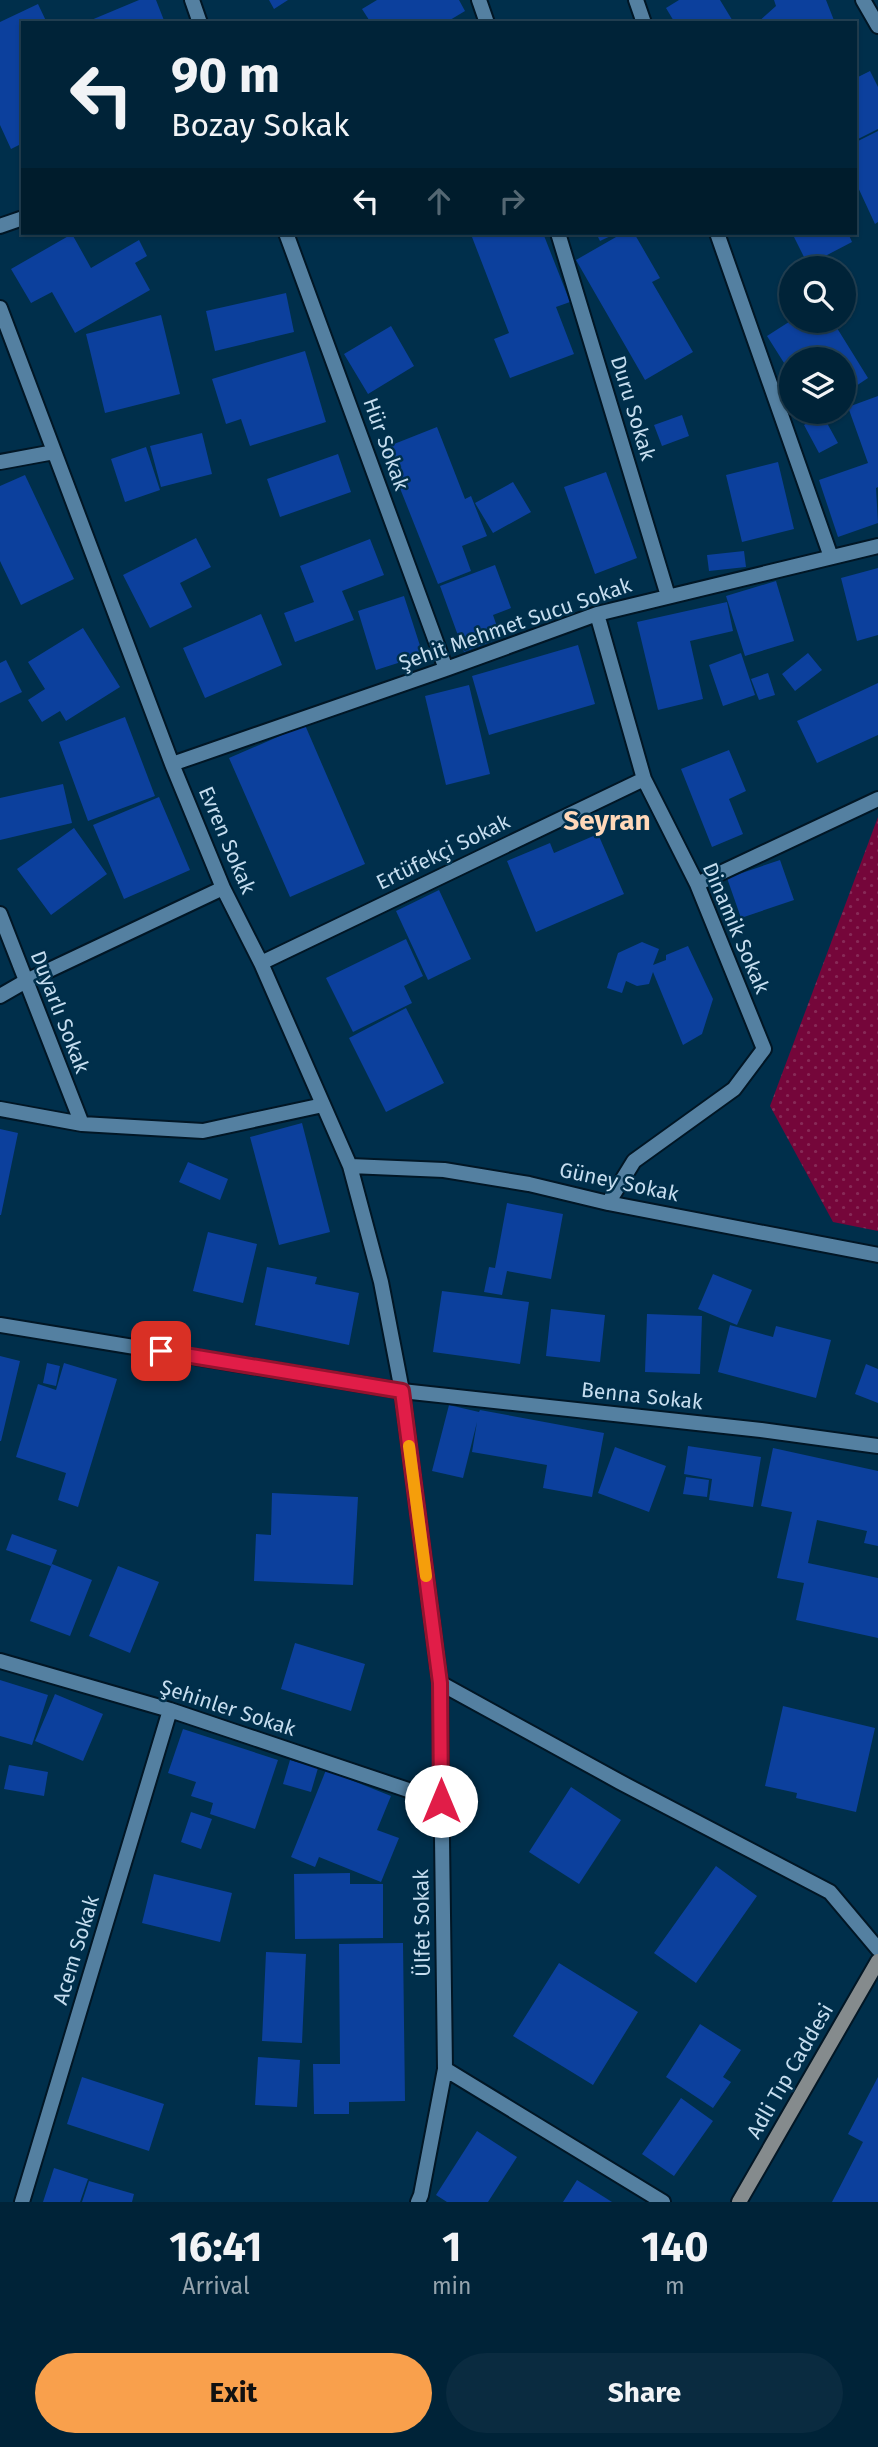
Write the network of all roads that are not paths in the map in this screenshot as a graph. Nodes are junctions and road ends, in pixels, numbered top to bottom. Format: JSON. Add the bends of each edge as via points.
{"nodes":[{"id":1,"x":192,"y":0,"type":"edge"},
{"id":2,"x":479,"y":0,"type":"edge"},
{"id":3,"x":636,"y":0,"type":"edge"},
{"id":4,"x":863,"y":0,"type":"edge"},
{"id":5,"x":199,"y":21,"type":"edge"},
{"id":6,"x":486,"y":21,"type":"edge"},
{"id":7,"x":643,"y":21,"type":"edge"},
{"id":8,"x":878,"y":26,"type":"edge"},
{"id":9,"x":21,"y":219,"type":"edge"},
{"id":10,"x":0,"y":226,"type":"edge"},
{"id":11,"x":287,"y":235,"type":"edge"},
{"id":12,"x":559,"y":235,"type":"edge"},
{"id":13,"x":718,"y":235,"type":"edge"},
{"id":14,"x":0,"y":308,"type":"edge"},
{"id":15,"x":54,"y":452,"type":"junction"},
{"id":16,"x":0,"y":462,"type":"edge"},
{"id":17,"x":878,"y":546,"type":"edge"},
{"id":18,"x":831,"y":557,"type":"junction"},
{"id":19,"x":668,"y":596,"type":"junction"},
{"id":20,"x":597,"y":614,"type":"junction"},
{"id":21,"x":446,"y":669,"type":"junction"},
{"id":22,"x":173,"y":764,"type":"junction"},
{"id":23,"x":644,"y":779,"type":"junction"},
{"id":24,"x":878,"y":799,"type":"edge"},
{"id":25,"x":696,"y":884,"type":"junction"},
{"id":26,"x":223,"y":888,"type":"junction"},
{"id":27,"x":0,"y":914,"type":"edge"},
{"id":28,"x":261,"y":964,"type":"junction"},
{"id":29,"x":26,"y":981,"type":"junction"},
{"id":30,"x":0,"y":996,"type":"edge"},
{"id":31,"x":323,"y":1105,"type":"junction"},
{"id":32,"x":0,"y":1109,"type":"edge"},
{"id":33,"x":82,"y":1124,"type":"junction"},
{"id":34,"x":350,"y":1166,"type":"junction"},
{"id":35,"x":608,"y":1203,"type":"junction"},
{"id":36,"x":878,"y":1255,"type":"edge"},
{"id":37,"x":0,"y":1325,"type":"edge"},
{"id":38,"x":402,"y":1391,"type":"junction"},
{"id":39,"x":878,"y":1446,"type":"edge"},
{"id":40,"x":0,"y":1661,"type":"edge"},
{"id":41,"x":440,"y":1683,"type":"junction"},
{"id":42,"x":170,"y":1710,"type":"junction"},
{"id":43,"x":441,"y":1801,"type":"junction"},
{"id":44,"x":878,"y":1949,"type":"edge"},
{"id":45,"x":878,"y":1961,"type":"edge"},
{"id":46,"x":444,"y":2069,"type":"junction"},
{"id":47,"x":22,"y":2202,"type":"edge"},
{"id":48,"x":418,"y":2202,"type":"edge"},
{"id":49,"x":663,"y":2202,"type":"edge"},
{"id":50,"x":739,"y":2202,"type":"edge"}],
"edges":[{"from":1,"to":5,"type":"street"},
{"from":2,"to":6,"type":"street"},
{"from":3,"to":7,"type":"street"},
{"from":4,"to":8,"type":"street"},
{"from":9,"to":10,"type":"street"},
{"from":11,"to":21,"type":"street","name":"Hür Sokak"},
{"from":12,"to":19,"type":"street","name":"Duru Sokak"},
{"from":13,"to":18,"type":"street"},
{"from":14,"to":15,"type":"street","name":"Evren Sokak"},
{"from":15,"to":16,"type":"street"},
{"from":15,"to":22,"type":"street","name":"Evren Sokak"},
{"from":17,"to":18,"type":"street","name":"Şehit Mehmet Sucu Sokak"},
{"from":18,"to":19,"type":"street","name":"Şehit Mehmet Sucu Sokak"},
{"from":19,"to":20,"type":"street","name":"Şehit Mehmet Sucu Sokak"},
{"from":20,"to":21,"type":"street","name":"Şehit Mehmet Sucu Sokak"},
{"from":20,"to":23,"type":"street","name":"Dinamik Sokak"},
{"from":21,"to":22,"type":"street","name":"Şehit Mehmet Sucu Sokak"},
{"from":22,"to":26,"type":"street","name":"Evren Sokak"},
{"from":23,"to":25,"type":"street","name":"Dinamik Sokak"},
{"from":23,"to":28,"type":"street","name":"Ertüfekçi Sokak"},
{"from":24,"to":25,"type":"street"},
{"from":25,"to":35,"type":"street","name":"Dinamik Sokak","via":[[764,1049],[734,1089],[634,1161]]},
{"from":26,"to":28,"type":"street","name":"Evren Sokak"},
{"from":26,"to":29,"type":"street"},
{"from":27,"to":29,"type":"street","name":"Duyarlı Sokak"},
{"from":28,"to":31,"type":"street","name":"Evren Sokak"},
{"from":29,"to":30,"type":"street"},
{"from":29,"to":33,"type":"street","name":"Duyarlı Sokak"},
{"from":31,"to":33,"type":"street","via":[[203,1131]]},
{"from":31,"to":34,"type":"street","name":"Evren Sokak"},
{"from":32,"to":33,"type":"street"},
{"from":34,"to":35,"type":"street","name":"Güney Sokak","via":[[444,1170]]},
{"from":34,"to":38,"type":"street","name":"Evren Sokak","via":[[382,1282]]},
{"from":35,"to":36,"type":"street","name":"Güney Sokak"},
{"from":37,"to":38,"type":"street","name":"Benna Sokak"},
{"from":38,"to":39,"type":"street","name":"Benna Sokak"},
{"from":38,"to":41,"type":"street","name":"Ülfet Sokak"},
{"from":40,"to":42,"type":"street","name":"Şehinler Sokak"},
{"from":41,"to":43,"type":"street","name":"Ülfet Sokak"},
{"from":41,"to":44,"type":"street","via":[[830,1892]]},
{"from":42,"to":43,"type":"street","name":"Şehinler Sokak"},
{"from":42,"to":47,"type":"street","name":"Acem Sokak"},
{"from":43,"to":46,"type":"street","name":"Ülfet Sokak"},
{"from":45,"to":50,"type":"street","name":"Adli Tıp Caddesi"},
{"from":46,"to":48,"type":"street","name":"Ülfet Sokak"},
{"from":46,"to":49,"type":"street"}]}
